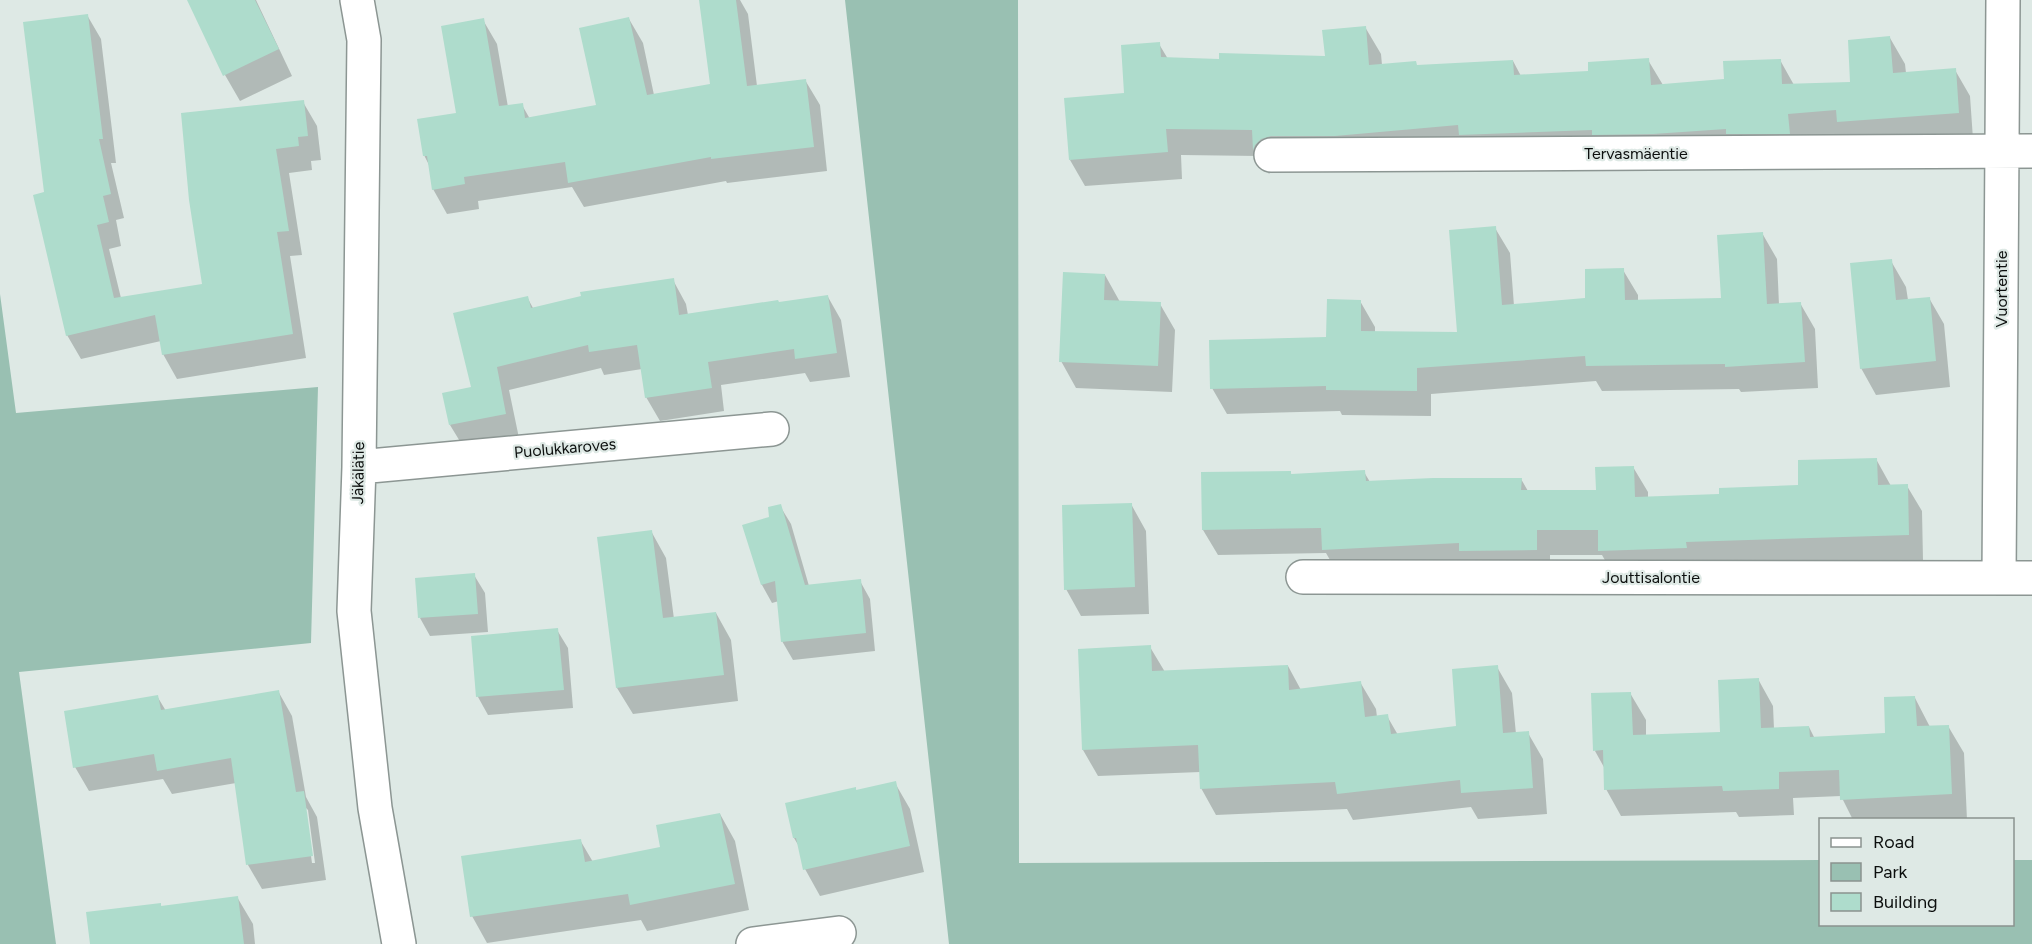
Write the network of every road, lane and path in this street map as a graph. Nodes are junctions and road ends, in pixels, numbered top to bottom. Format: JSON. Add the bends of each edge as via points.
{"nodes":[{"id":1,"x":357,"y":0,"type":"edge"},
{"id":2,"x":2003,"y":0,"type":"edge"},
{"id":3,"x":2017,"y":151,"type":"edge"},
{"id":4,"x":1270,"y":155,"type":"dead end"},
{"id":5,"x":771,"y":429,"type":"dead end"},
{"id":6,"x":359,"y":467,"type":"junction"},
{"id":7,"x":1304,"y":577,"type":"dead end"},
{"id":8,"x":1999,"y":578,"type":"junction"},
{"id":9,"x":2032,"y":578,"type":"edge"},
{"id":10,"x":840,"y":933,"type":"dead end"},
{"id":11,"x":399,"y":944,"type":"edge"},
{"id":12,"x":753,"y":944,"type":"edge"}],
"edges":[{"from":1,"to":6,"type":"street","name":"Jäkälätie","via":[[364,40]]},
{"from":2,"to":3,"type":"street","name":"Vuortentie"},
{"from":3,"to":4,"type":"street","name":"Tervasmäentie"},
{"from":3,"to":8,"type":"street","name":"Vuortentie"},
{"from":5,"to":6,"type":"street","name":"Puolukkaroves"},
{"from":6,"to":11,"type":"street","name":"Jäkälätie","via":[[354,611],[375,808]]},
{"from":7,"to":8,"type":"street","name":"Jouttisalontie"},
{"from":8,"to":9,"type":"street","name":"Jouttisalontie"},
{"from":10,"to":12,"type":"street"}]}
